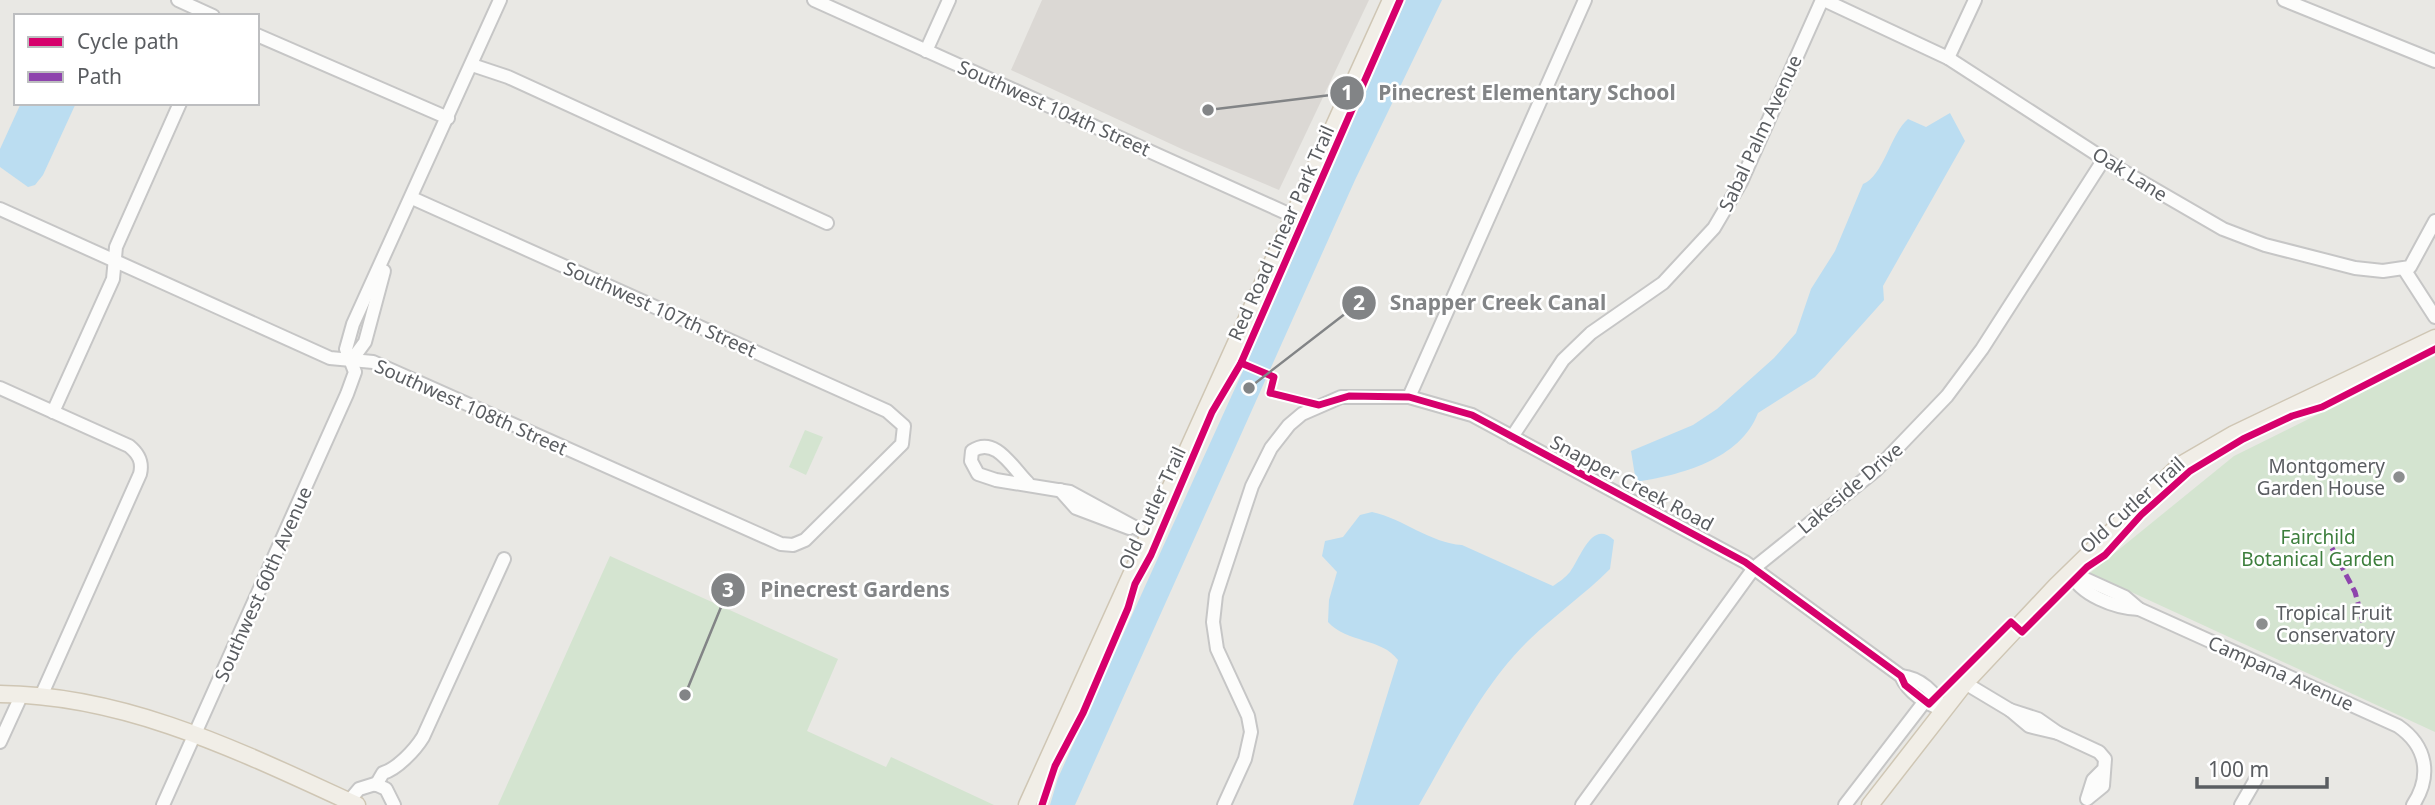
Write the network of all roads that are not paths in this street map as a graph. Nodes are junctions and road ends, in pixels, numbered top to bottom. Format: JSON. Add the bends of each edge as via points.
{"nodes":[{"id":1,"x":178,"y":0,"type":"edge"},
{"id":2,"x":500,"y":0,"type":"edge"},
{"id":3,"x":814,"y":0,"type":"edge"},
{"id":4,"x":949,"y":0,"type":"edge"},
{"id":5,"x":1391,"y":0,"type":"edge"},
{"id":6,"x":1585,"y":0,"type":"edge"},
{"id":7,"x":1823,"y":0,"type":"edge"},
{"id":8,"x":1975,"y":0,"type":"edge"},
{"id":9,"x":2284,"y":0,"type":"edge"},
{"id":10,"x":209,"y":14,"type":"edge"},
{"id":11,"x":259,"y":36,"type":"edge"},
{"id":12,"x":926,"y":51,"type":"junction"},
{"id":13,"x":1948,"y":58,"type":"junction"},
{"id":14,"x":473,"y":61,"type":"junction"},
{"id":15,"x":2435,"y":61,"type":"edge"},
{"id":16,"x":179,"y":105,"type":"edge"},
{"id":17,"x":448,"y":118,"type":"junction"},
{"id":18,"x":2104,"y":159,"type":"junction"},
{"id":19,"x":412,"y":198,"type":"junction"},
{"id":20,"x":0,"y":209,"type":"edge"},
{"id":21,"x":1293,"y":216,"type":"junction"},
{"id":22,"x":2435,"y":221,"type":"edge"},
{"id":23,"x":827,"y":223,"type":"dead end"},
{"id":24,"x":115,"y":261,"type":"junction"},
{"id":25,"x":2404,"y":269,"type":"junction"},
{"id":26,"x":2435,"y":317,"type":"edge"},
{"id":27,"x":2435,"y":338,"type":"edge"},
{"id":28,"x":351,"y":360,"type":"junction"},
{"id":29,"x":0,"y":388,"type":"edge"},
{"id":30,"x":1409,"y":397,"type":"junction"},
{"id":31,"x":54,"y":412,"type":"junction"},
{"id":32,"x":1512,"y":437,"type":"junction"},
{"id":33,"x":1028,"y":483,"type":"dead end"},
{"id":34,"x":1143,"y":532,"type":"junction"},
{"id":35,"x":787,"y":545,"type":"joint"},
{"id":36,"x":504,"y":559,"type":"dead end"},
{"id":37,"x":1754,"y":568,"type":"junction"},
{"id":38,"x":2070,"y":572,"type":"junction"},
{"id":39,"x":2139,"y":609,"type":"junction"},
{"id":40,"x":1901,"y":676,"type":"junction"},
{"id":41,"x":1965,"y":683,"type":"junction"},
{"id":42,"x":0,"y":694,"type":"edge"},
{"id":43,"x":22,"y":694,"type":"junction"},
{"id":44,"x":42,"y":694,"type":"junction"},
{"id":45,"x":1925,"y":701,"type":"junction"},
{"id":46,"x":1942,"y":709,"type":"junction"},
{"id":47,"x":195,"y":733,"type":"junction"},
{"id":48,"x":0,"y":742,"type":"edge"},
{"id":49,"x":2256,"y":779,"type":"dead end"},
{"id":50,"x":381,"y":787,"type":"junction"},
{"id":51,"x":2422,"y":789,"type":"junction"},
{"id":52,"x":2434,"y":796,"type":"edge"},
{"id":53,"x":2086,"y":802,"type":"edge"},
{"id":54,"x":353,"y":803,"type":"edge"},
{"id":55,"x":163,"y":805,"type":"edge"},
{"id":56,"x":394,"y":805,"type":"edge"},
{"id":57,"x":1027,"y":805,"type":"edge"},
{"id":58,"x":1224,"y":805,"type":"edge"},
{"id":59,"x":1582,"y":805,"type":"edge"},
{"id":60,"x":1845,"y":805,"type":"edge"},
{"id":61,"x":1870,"y":805,"type":"edge"},
{"id":62,"x":2241,"y":805,"type":"edge"},
{"id":63,"x":2413,"y":805,"type":"edge"}],
"edges":[{"from":1,"to":10,"type":"street"},
{"from":2,"to":14,"type":"street","name":"Southwest 60th Avenue"},
{"from":3,"to":12,"type":"street","name":"Southwest 104th Street"},
{"from":4,"to":12,"type":"street"},
{"from":5,"to":21,"type":"main road"},
{"from":6,"to":30,"type":"street"},
{"from":7,"to":13,"type":"street","name":"Oak Lane"},
{"from":7,"to":32,"type":"street","name":"Sabal Palm Avenue","via":[[1741,182],[1714,228],[1663,284],[1591,333],[1563,360]]},
{"from":8,"to":13,"type":"street"},
{"from":9,"to":15,"type":"street"},
{"from":11,"to":17,"type":"street"},
{"from":12,"to":21,"type":"street","name":"Southwest 104th Street"},
{"from":13,"to":18,"type":"street","name":"Oak Lane"},
{"from":14,"to":17,"type":"street","name":"Southwest 60th Avenue"},
{"from":14,"to":23,"type":"street"},
{"from":16,"to":24,"type":"street","via":[[116,247]]},
{"from":17,"to":19,"type":"street","name":"Southwest 60th Avenue"},
{"from":18,"to":25,"type":"street","name":"Oak Lane","via":[[2199,217],[2246,239],[2355,268]]},
{"from":18,"to":37,"type":"street","name":"Lakeside Drive","via":[[1982,349],[1937,407],[1866,480]]},
{"from":19,"to":28,"type":"street","name":"Southwest 60th Avenue","via":[[349,335],[346,349]]},
{"from":19,"to":35,"type":"street","name":"Southwest 107th Street","via":[[887,411],[904,426],[898,449],[805,540]]},
{"from":20,"to":24,"type":"street","name":"Southwest 108th Street"},
{"from":21,"to":34,"type":"main road"},
{"from":22,"to":25,"type":"street"},
{"from":24,"to":28,"type":"street","name":"Southwest 108th Street","via":[[330,358]]},
{"from":24,"to":31,"type":"street","via":[[113,279]]},
{"from":25,"to":26,"type":"street"},
{"from":27,"to":38,"type":"main road","via":[[2193,456]]},
{"from":28,"to":35,"type":"street","name":"Southwest 108th Street","via":[[373,362]]},
{"from":28,"to":47,"type":"street","name":"Southwest 60th Avenue","via":[[355,372],[347,394]]},
{"from":29,"to":31,"type":"street"},
{"from":30,"to":32,"type":"street","name":"Snapper Creek Road","via":[[1458,409]]},
{"from":30,"to":58,"type":"street","name":"Snapper Creek Road","via":[[1341,397],[1315,407],[1283,432],[1252,486],[1214,603],[1217,649],[1251,727],[1247,753]]},
{"from":31,"to":44,"type":"street","via":[[130,446],[141,459],[140,474]]},
{"from":32,"to":37,"type":"street","name":"Snapper Creek Road"},
{"from":33,"to":34,"type":"street","via":[[1084,497]]},
{"from":34,"to":57,"type":"main road"},
{"from":36,"to":50,"type":"street","via":[[423,737]]},
{"from":37,"to":40,"type":"street","name":"Snapper Creek Road"},
{"from":37,"to":59,"type":"street","name":"Lakeside Drive"},
{"from":38,"to":39,"type":"street","name":"Campana Avenue","via":[[2125,597]]},
{"from":38,"to":39,"type":"street","name":"Campana Avenue","via":[[2077,586],[2095,596]]},
{"from":38,"to":41,"type":"main road"},
{"from":39,"to":51,"type":"street","name":"Campana Avenue","via":[[2392,723],[2417,744],[2424,763]]},
{"from":40,"to":45,"type":"street","name":"Snapper Creek Road"},
{"from":40,"to":46,"type":"street","name":"Snapper Creek Road","via":[[1911,677],[1937,696]]},
{"from":41,"to":46,"type":"main road"},
{"from":41,"to":53,"type":"street","via":[[2029,726],[2058,733],[2104,755],[2104,769],[2093,780]]},
{"from":42,"to":43,"type":"main road"},
{"from":43,"to":44,"type":"main road"},
{"from":43,"to":48,"type":"street"},
{"from":44,"to":47,"type":"main road"},
{"from":45,"to":46,"type":"street","name":"Snapper Creek Road"},
{"from":45,"to":60,"type":"street"},
{"from":46,"to":61,"type":"main road"},
{"from":47,"to":54,"type":"main road"},
{"from":47,"to":55,"type":"street","name":"Southwest 60th Avenue"},
{"from":49,"to":62,"type":"street"},
{"from":50,"to":54,"type":"street","via":[[359,789]]},
{"from":50,"to":56,"type":"street"},
{"from":51,"to":52,"type":"street"},
{"from":51,"to":63,"type":"street"}]}
